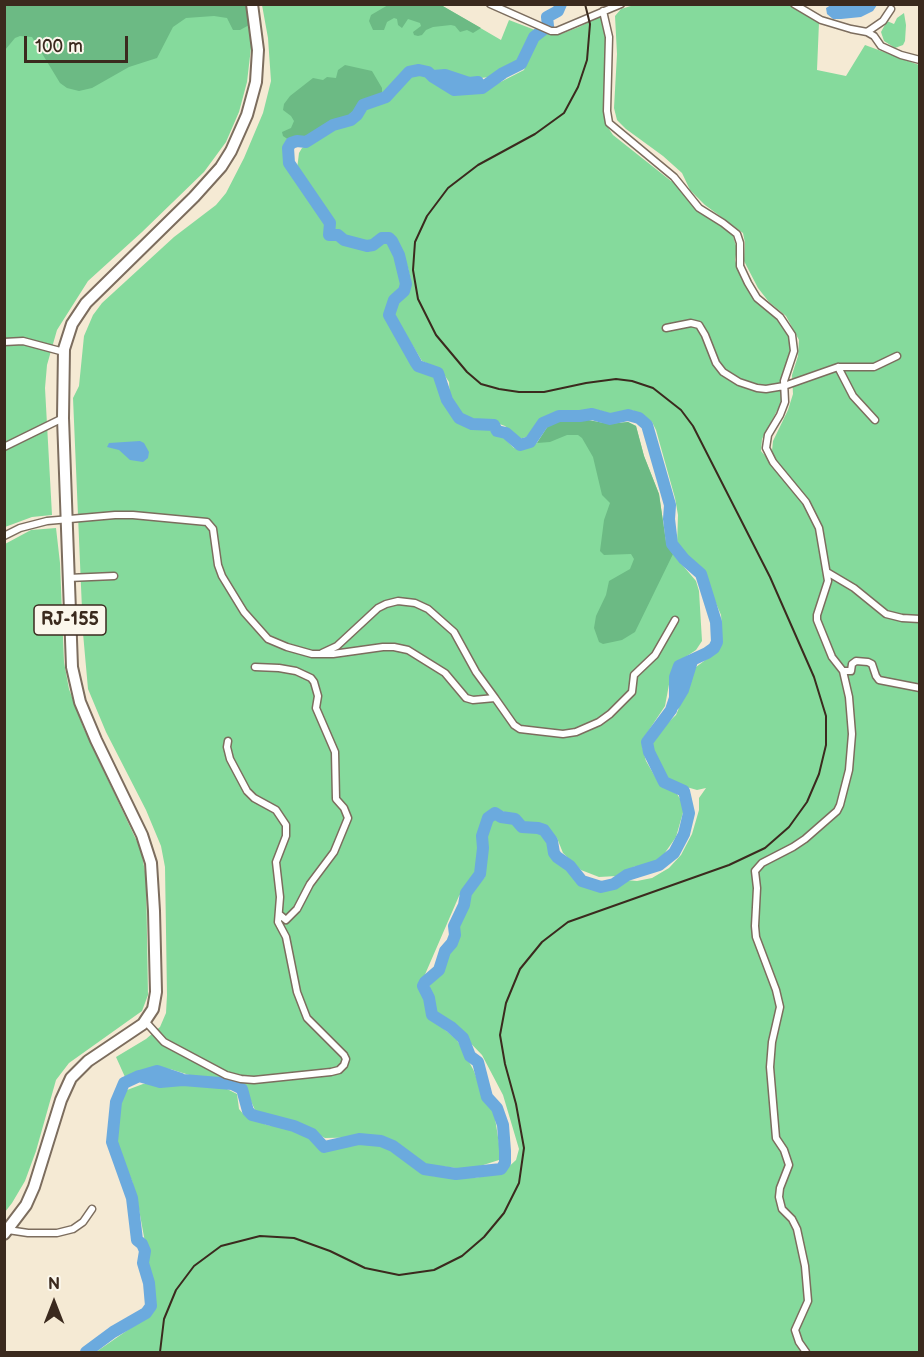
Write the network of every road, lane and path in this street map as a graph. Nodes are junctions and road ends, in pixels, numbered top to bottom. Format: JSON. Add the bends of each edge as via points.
{"nodes":[{"id":1,"x":252,"y":4,"type":"edge"},
{"id":2,"x":490,"y":4,"type":"edge"},
{"id":3,"x":621,"y":4,"type":"edge"},
{"id":4,"x":794,"y":4,"type":"edge"},
{"id":5,"x":891,"y":9,"type":"dead end"},
{"id":6,"x":603,"y":11,"type":"junction"},
{"id":7,"x":867,"y":32,"type":"junction"},
{"id":8,"x":920,"y":60,"type":"edge"},
{"id":9,"x":666,"y":328,"type":"dead end"},
{"id":10,"x":4,"y":342,"type":"edge"},
{"id":11,"x":64,"y":352,"type":"junction"},
{"id":12,"x":897,"y":356,"type":"dead end"},
{"id":13,"x":838,"y":367,"type":"junction"},
{"id":14,"x":784,"y":386,"type":"junction"},
{"id":15,"x":63,"y":418,"type":"junction"},
{"id":16,"x":875,"y":420,"type":"dead end"},
{"id":17,"x":4,"y":447,"type":"edge"},
{"id":18,"x":68,"y":520,"type":"junction"},
{"id":19,"x":4,"y":536,"type":"edge"},
{"id":20,"x":827,"y":572,"type":"junction"},
{"id":21,"x":114,"y":576,"type":"dead end"},
{"id":22,"x":68,"y":579,"type":"junction"},
{"id":23,"x":920,"y":619,"type":"edge"},
{"id":24,"x":675,"y":620,"type":"dead end"},
{"id":25,"x":317,"y":654,"type":"junction"},
{"id":26,"x":255,"y":667,"type":"dead end"},
{"id":27,"x":843,"y":671,"type":"junction"},
{"id":28,"x":920,"y":688,"type":"edge"},
{"id":29,"x":495,"y":698,"type":"junction"},
{"id":30,"x":228,"y":741,"type":"dead end"},
{"id":31,"x":279,"y":914,"type":"junction"},
{"id":32,"x":145,"y":1021,"type":"junction"},
{"id":33,"x":92,"y":1209,"type":"dead end"},
{"id":34,"x":6,"y":1232,"type":"edge"},
{"id":35,"x":806,"y":1353,"type":"edge"}],
"edges":[{"from":1,"to":11,"type":"main road","number":"RJ-155","via":[[257,74],[247,115],[231,151],[194,196],[82,308],[68,334]]},
{"from":2,"to":6,"type":"street","via":[[550,31]]},
{"from":3,"to":6,"type":"street"},
{"from":4,"to":7,"type":"street","via":[[820,20]]},
{"from":5,"to":7,"type":"street","via":[[883,21]]},
{"from":6,"to":14,"type":"street","via":[[609,37],[609,123],[674,177],[699,208],[737,234],[740,266],[748,283],[792,334],[794,351]]},
{"from":7,"to":8,"type":"street","via":[[881,46]]},
{"from":9,"to":14,"type":"street","via":[[699,325],[723,372],[747,386]]},
{"from":10,"to":11,"type":"street","via":[[22,341]]},
{"from":11,"to":15,"type":"main road","number":"RJ-155"},
{"from":12,"to":13,"type":"street","via":[[874,368]]},
{"from":13,"to":14,"type":"street"},
{"from":13,"to":16,"type":"street","via":[[853,396]]},
{"from":14,"to":20,"type":"street","via":[[785,402],[768,435],[766,448],[813,514]]},
{"from":15,"to":17,"type":"street"},
{"from":15,"to":18,"type":"main road","number":"RJ-155"},
{"from":18,"to":19,"type":"street","via":[[34,524]]},
{"from":18,"to":22,"type":"main road","number":"RJ-155"},
{"from":18,"to":25,"type":"street","via":[[133,514],[207,522],[213,529],[222,576],[244,612],[268,639]]},
{"from":20,"to":23,"type":"street","via":[[886,614]]},
{"from":20,"to":27,"type":"street","via":[[817,620],[832,657]]},
{"from":21,"to":22,"type":"street"},
{"from":22,"to":32,"type":"main road","number":"RJ-155","via":[[72,667],[80,702],[151,862],[156,992],[153,1009]]},
{"from":24,"to":29,"type":"street","via":[[655,655],[634,675],[632,692],[610,714],[588,728],[563,734],[520,729]]},
{"from":25,"to":29,"type":"street","via":[[383,647],[408,650],[445,673],[466,698]]},
{"from":25,"to":29,"type":"street","via":[[337,645],[378,608],[398,601],[415,603],[454,632]]},
{"from":26,"to":31,"type":"street","via":[[296,671],[314,682],[316,708],[335,752],[336,799],[348,818],[334,852],[297,909],[286,921]]},
{"from":27,"to":28,"type":"street","via":[[851,671],[856,661],[868,662],[879,680]]},
{"from":27,"to":35,"type":"street","via":[[852,734],[849,770],[840,805],[805,838],[762,863],[755,872],[756,938],[780,1007],[770,1067],[776,1138],[789,1165],[779,1203],[797,1229],[805,1266],[808,1301],[795,1330]]},
{"from":30,"to":31,"type":"street","via":[[230,759],[243,785],[254,798],[276,810],[286,825],[276,862]]},
{"from":31,"to":32,"type":"street","via":[[303,1008],[307,1018],[344,1055],[344,1065],[339,1070],[241,1079],[164,1042]]},
{"from":32,"to":34,"type":"main road","via":[[71,1078],[60,1100],[34,1187]]},
{"from":33,"to":34,"type":"street","via":[[73,1229],[57,1233]]}]}
